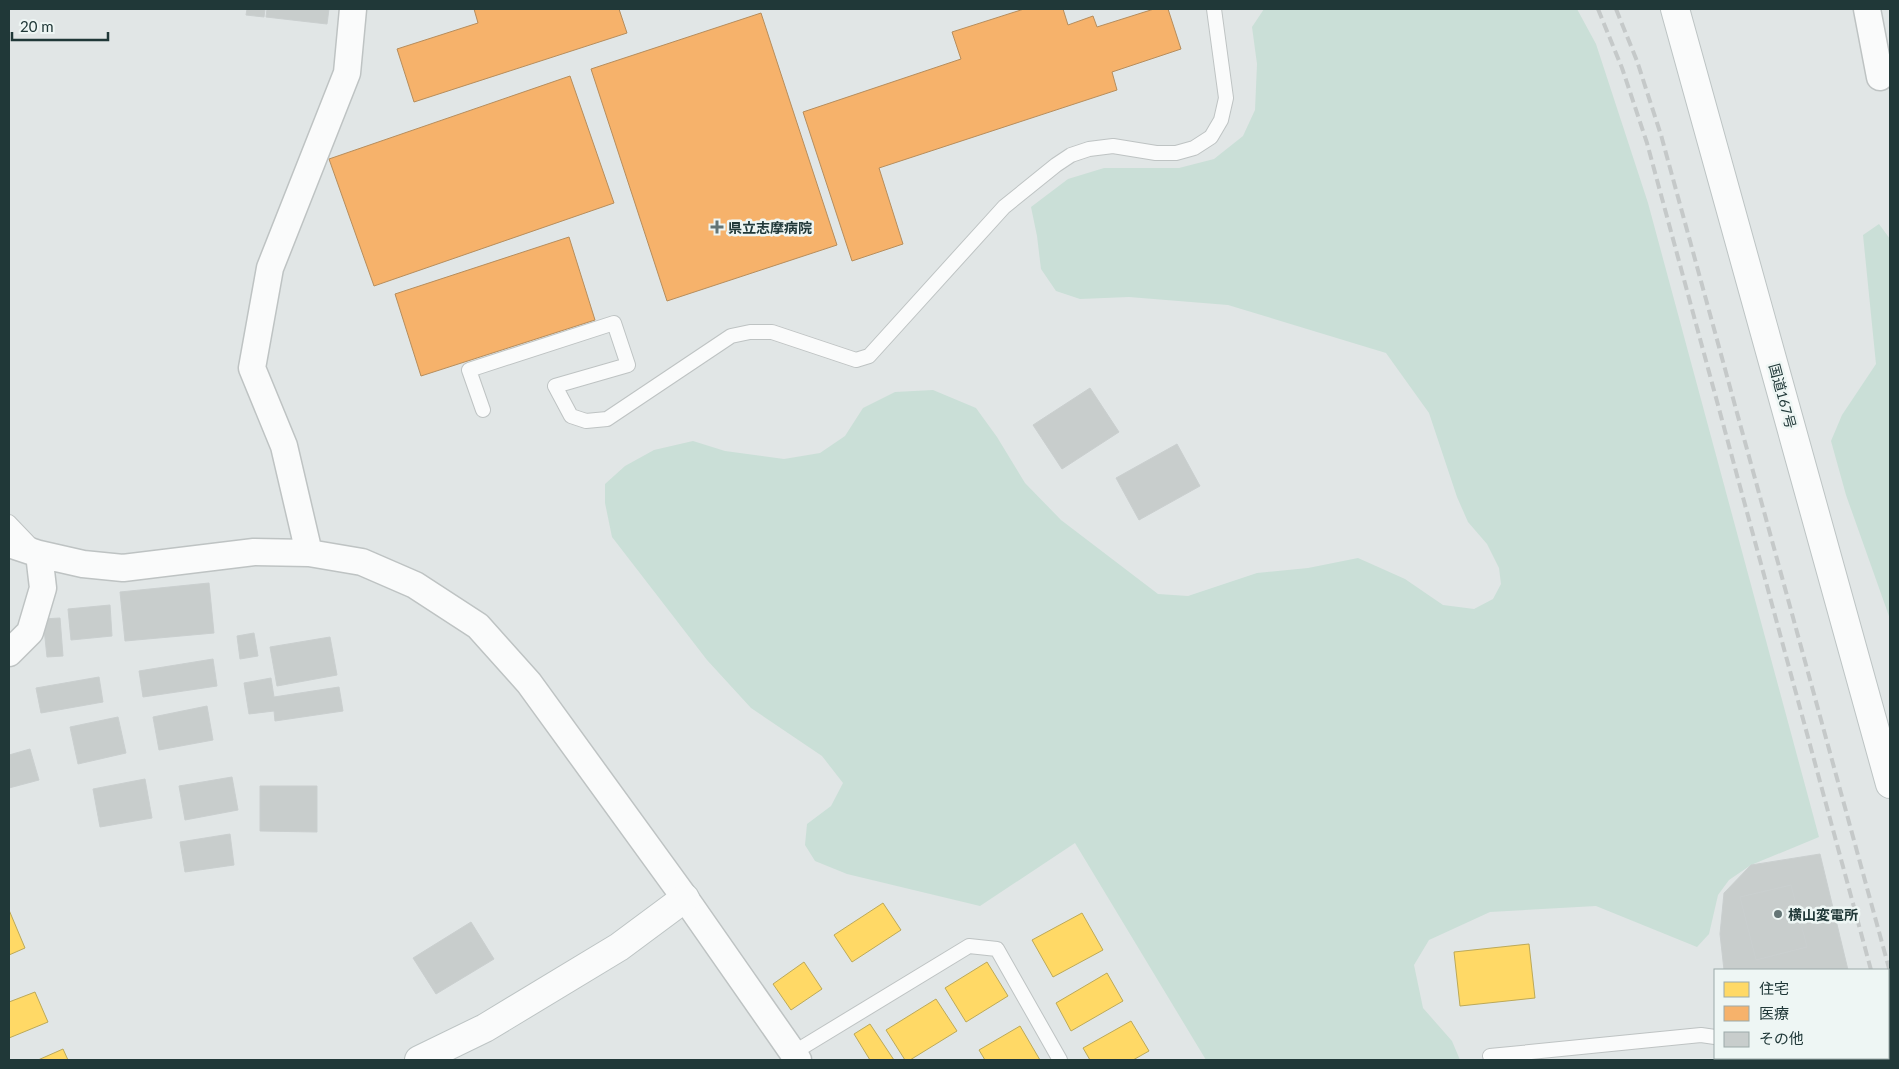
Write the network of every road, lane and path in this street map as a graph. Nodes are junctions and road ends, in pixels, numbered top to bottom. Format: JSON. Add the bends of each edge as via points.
{"nodes":[{"id":1,"x":353,"y":9,"type":"edge"},
{"id":2,"x":1214,"y":9,"type":"edge"},
{"id":3,"x":1675,"y":9,"type":"edge"},
{"id":4,"x":1867,"y":9,"type":"edge"},
{"id":5,"x":1880,"y":77,"type":"dead end"},
{"id":6,"x":483,"y":410,"type":"dead end"},
{"id":7,"x":9,"y":522,"type":"edge"},
{"id":8,"x":9,"y":544,"type":"edge"},
{"id":9,"x":309,"y":553,"type":"junction"},
{"id":10,"x":39,"y":554,"type":"junction"},
{"id":11,"x":9,"y":653,"type":"edge"},
{"id":12,"x":1890,"y":784,"type":"edge"},
{"id":13,"x":685,"y":898,"type":"junction"},
{"id":14,"x":1714,"y":1037,"type":"edge"},
{"id":15,"x":796,"y":1056,"type":"edge"},
{"id":16,"x":1490,"y":1056,"type":"dead end"},
{"id":17,"x":419,"y":1060,"type":"edge"},
{"id":18,"x":1060,"y":1060,"type":"edge"}],
"edges":[{"from":1,"to":9,"type":"street","via":[[347,73],[270,268],[252,368],[284,446]]},
{"from":2,"to":6,"type":"lane","via":[[1226,98],[1221,120],[1211,137],[1194,148],[1176,153],[1113,146],[1071,155],[1004,207],[869,356],[856,360],[772,332],[750,332],[731,336],[607,419],[586,421],[571,416],[555,386],[628,365],[614,323],[469,370]]},
{"from":3,"to":12,"type":"street","name":"国道167号"},
{"from":4,"to":5,"type":"street"},
{"from":7,"to":10,"type":"lane"},
{"from":8,"to":10,"type":"street"},
{"from":9,"to":10,"type":"street","via":[[254,552],[123,568],[83,564]]},
{"from":9,"to":13,"type":"street","via":[[362,562],[415,585],[478,626],[530,683]]},
{"from":10,"to":11,"type":"street","via":[[43,588],[30,632]]},
{"from":13,"to":15,"type":"street"},
{"from":13,"to":17,"type":"street","via":[[619,947],[485,1028]]},
{"from":14,"to":16,"type":"lane","via":[[1701,1035]]},
{"from":15,"to":18,"type":"lane","via":[[969,946],[997,949]]}]}
